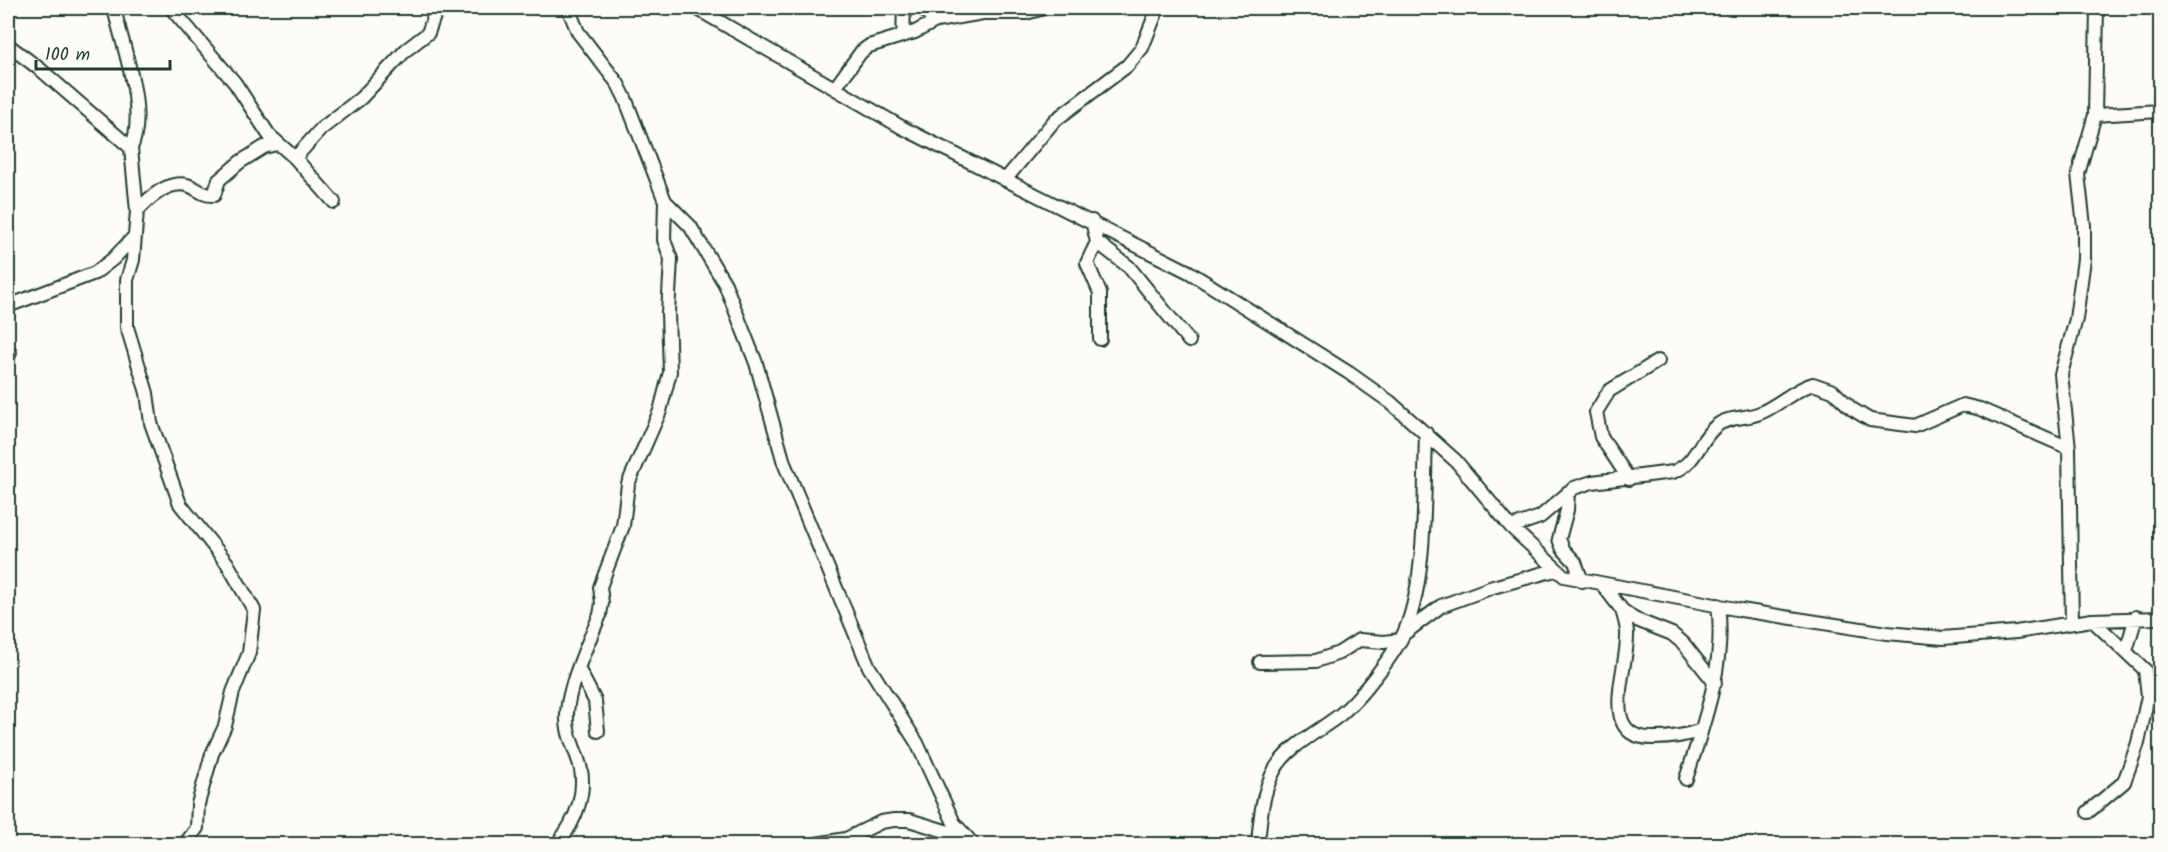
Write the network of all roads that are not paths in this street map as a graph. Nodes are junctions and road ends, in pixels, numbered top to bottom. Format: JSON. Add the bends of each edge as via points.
{"nodes":[{"id":1,"x":114,"y":8,"type":"edge"},
{"id":2,"x":171,"y":8,"type":"edge"},
{"id":3,"x":437,"y":8,"type":"edge"},
{"id":4,"x":568,"y":8,"type":"edge"},
{"id":5,"x":696,"y":8,"type":"edge"},
{"id":6,"x":904,"y":8,"type":"edge"},
{"id":7,"x":922,"y":8,"type":"edge"},
{"id":8,"x":1044,"y":8,"type":"edge"},
{"id":9,"x":1158,"y":8,"type":"edge"},
{"id":10,"x":2097,"y":8,"type":"edge"},
{"id":11,"x":936,"y":21,"type":"junction"},
{"id":12,"x":903,"y":36,"type":"junction"},
{"id":13,"x":8,"y":45,"type":"edge"},
{"id":14,"x":835,"y":88,"type":"junction"},
{"id":15,"x":2160,"y":111,"type":"edge"},
{"id":16,"x":2095,"y":115,"type":"junction"},
{"id":17,"x":278,"y":144,"type":"junction"},
{"id":18,"x":131,"y":148,"type":"junction"},
{"id":19,"x":295,"y":158,"type":"junction"},
{"id":20,"x":1005,"y":180,"type":"junction"},
{"id":21,"x":665,"y":201,"type":"junction"},
{"id":22,"x":333,"y":202,"type":"dead end"},
{"id":23,"x":137,"y":211,"type":"junction"},
{"id":24,"x":1092,"y":221,"type":"junction"},
{"id":25,"x":135,"y":236,"type":"junction"},
{"id":26,"x":1097,"y":242,"type":"junction"},
{"id":27,"x":8,"y":306,"type":"edge"},
{"id":28,"x":1100,"y":339,"type":"dead end"},
{"id":29,"x":1189,"y":341,"type":"dead end"},
{"id":30,"x":1658,"y":361,"type":"dead end"},
{"id":31,"x":1426,"y":433,"type":"junction"},
{"id":32,"x":2069,"y":448,"type":"junction"},
{"id":33,"x":1629,"y":479,"type":"junction"},
{"id":34,"x":1568,"y":492,"type":"junction"},
{"id":35,"x":1511,"y":527,"type":"junction"},
{"id":36,"x":1555,"y":570,"type":"junction"},
{"id":37,"x":1582,"y":581,"type":"junction"},
{"id":38,"x":1602,"y":584,"type":"junction"},
{"id":39,"x":1718,"y":605,"type":"junction"},
{"id":40,"x":1622,"y":610,"type":"junction"},
{"id":41,"x":2136,"y":617,"type":"junction"},
{"id":42,"x":2160,"y":618,"type":"edge"},
{"id":43,"x":2092,"y":620,"type":"junction"},
{"id":44,"x":2072,"y":622,"type":"junction"},
{"id":45,"x":1402,"y":637,"type":"junction"},
{"id":46,"x":2126,"y":651,"type":"junction"},
{"id":47,"x":1260,"y":663,"type":"dead end"},
{"id":48,"x":579,"y":670,"type":"junction"},
{"id":49,"x":1715,"y":683,"type":"junction"},
{"id":50,"x":1701,"y":730,"type":"junction"},
{"id":51,"x":598,"y":731,"type":"dead end"},
{"id":52,"x":1686,"y":779,"type":"dead end"},
{"id":53,"x":2088,"y":812,"type":"dead end"},
{"id":54,"x":969,"y":841,"type":"edge"},
{"id":55,"x":185,"y":844,"type":"edge"},
{"id":56,"x":557,"y":844,"type":"edge"},
{"id":57,"x":816,"y":844,"type":"edge"},
{"id":58,"x":1258,"y":844,"type":"edge"}],
"edges":[{"from":1,"to":18,"type":"street","via":[[132,77],[136,129]]},
{"from":2,"to":17,"type":"street","via":[[236,83]]},
{"from":3,"to":19,"type":"street","via":[[428,33],[361,98],[321,129]]},
{"from":4,"to":21,"type":"street","via":[[578,32],[622,90]]},
{"from":5,"to":14,"type":"street"},
{"from":6,"to":12,"type":"street"},
{"from":7,"to":11,"type":"street"},
{"from":8,"to":11,"type":"street"},
{"from":9,"to":20,"type":"street","via":[[1142,48],[1127,66],[1054,121]]},
{"from":10,"to":16,"type":"street"},
{"from":11,"to":12,"type":"street"},
{"from":12,"to":14,"type":"street","via":[[861,52]]},
{"from":13,"to":18,"type":"street"},
{"from":14,"to":20,"type":"street"},
{"from":15,"to":16,"type":"street"},
{"from":16,"to":32,"type":"street","via":[[2078,174],[2084,259],[2076,319],[2061,374]]},
{"from":17,"to":19,"type":"street"},
{"from":17,"to":23,"type":"street","via":[[264,147],[240,162],[219,180],[213,196],[188,185],[170,186]]},
{"from":18,"to":23,"type":"street"},
{"from":19,"to":22,"type":"street"},
{"from":20,"to":24,"type":"street"},
{"from":21,"to":48,"type":"street","via":[[664,240],[671,259],[670,372],[660,411],[628,484],[623,526],[600,587],[600,615]]},
{"from":21,"to":54,"type":"street","via":[[690,226],[725,284],[756,363],[784,463],[869,667],[917,743],[954,823]]},
{"from":23,"to":25,"type":"street"},
{"from":24,"to":26,"type":"street"},
{"from":24,"to":31,"type":"street","via":[[1272,322],[1373,390]]},
{"from":25,"to":27,"type":"street","via":[[95,273]]},
{"from":25,"to":55,"type":"street","via":[[127,280],[127,327],[157,441],[180,504],[227,563],[254,610],[249,653],[210,760],[196,828]]},
{"from":26,"to":28,"type":"street","via":[[1087,263],[1100,293]]},
{"from":26,"to":29,"type":"street","via":[[1129,267]]},
{"from":30,"to":33,"type":"street","via":[[1609,391],[1596,412],[1601,437]]},
{"from":31,"to":35,"type":"street","via":[[1456,461]]},
{"from":31,"to":45,"type":"street","via":[[1420,556]]},
{"from":32,"to":33,"type":"street","via":[[1963,405],[1915,426],[1870,420],[1833,391],[1813,384],[1764,412],[1721,423],[1684,468]]},
{"from":32,"to":44,"type":"street"},
{"from":33,"to":34,"type":"street","via":[[1592,482]]},
{"from":34,"to":35,"type":"street","via":[[1540,517]]},
{"from":34,"to":37,"type":"street","via":[[1559,540],[1575,562]]},
{"from":35,"to":36,"type":"street"},
{"from":36,"to":37,"type":"street"},
{"from":36,"to":45,"type":"street","via":[[1442,606]]},
{"from":37,"to":38,"type":"street"},
{"from":38,"to":39,"type":"street"},
{"from":38,"to":40,"type":"street"},
{"from":39,"to":44,"type":"street","via":[[1887,633],[1943,638]]},
{"from":39,"to":49,"type":"street"},
{"from":40,"to":49,"type":"street","via":[[1672,634]]},
{"from":40,"to":50,"type":"street","via":[[1628,634],[1620,716],[1626,730],[1640,739],[1685,736]]},
{"from":41,"to":42,"type":"street"},
{"from":41,"to":43,"type":"street"},
{"from":41,"to":46,"type":"street"},
{"from":43,"to":44,"type":"street"},
{"from":43,"to":46,"type":"street"},
{"from":45,"to":47,"type":"street","via":[[1384,642],[1359,640],[1316,661]]},
{"from":45,"to":58,"type":"street","via":[[1360,695],[1275,768],[1263,806]]},
{"from":46,"to":53,"type":"street","via":[[2145,670],[2148,696],[2140,732],[2124,782]]},
{"from":48,"to":51,"type":"street","via":[[595,701]]},
{"from":48,"to":56,"type":"street","via":[[567,714],[571,745],[582,775],[580,793],[570,828]]},
{"from":49,"to":50,"type":"street"},
{"from":50,"to":52,"type":"street"},
{"from":54,"to":57,"type":"street","via":[[909,820],[894,820],[846,839]]}]}
